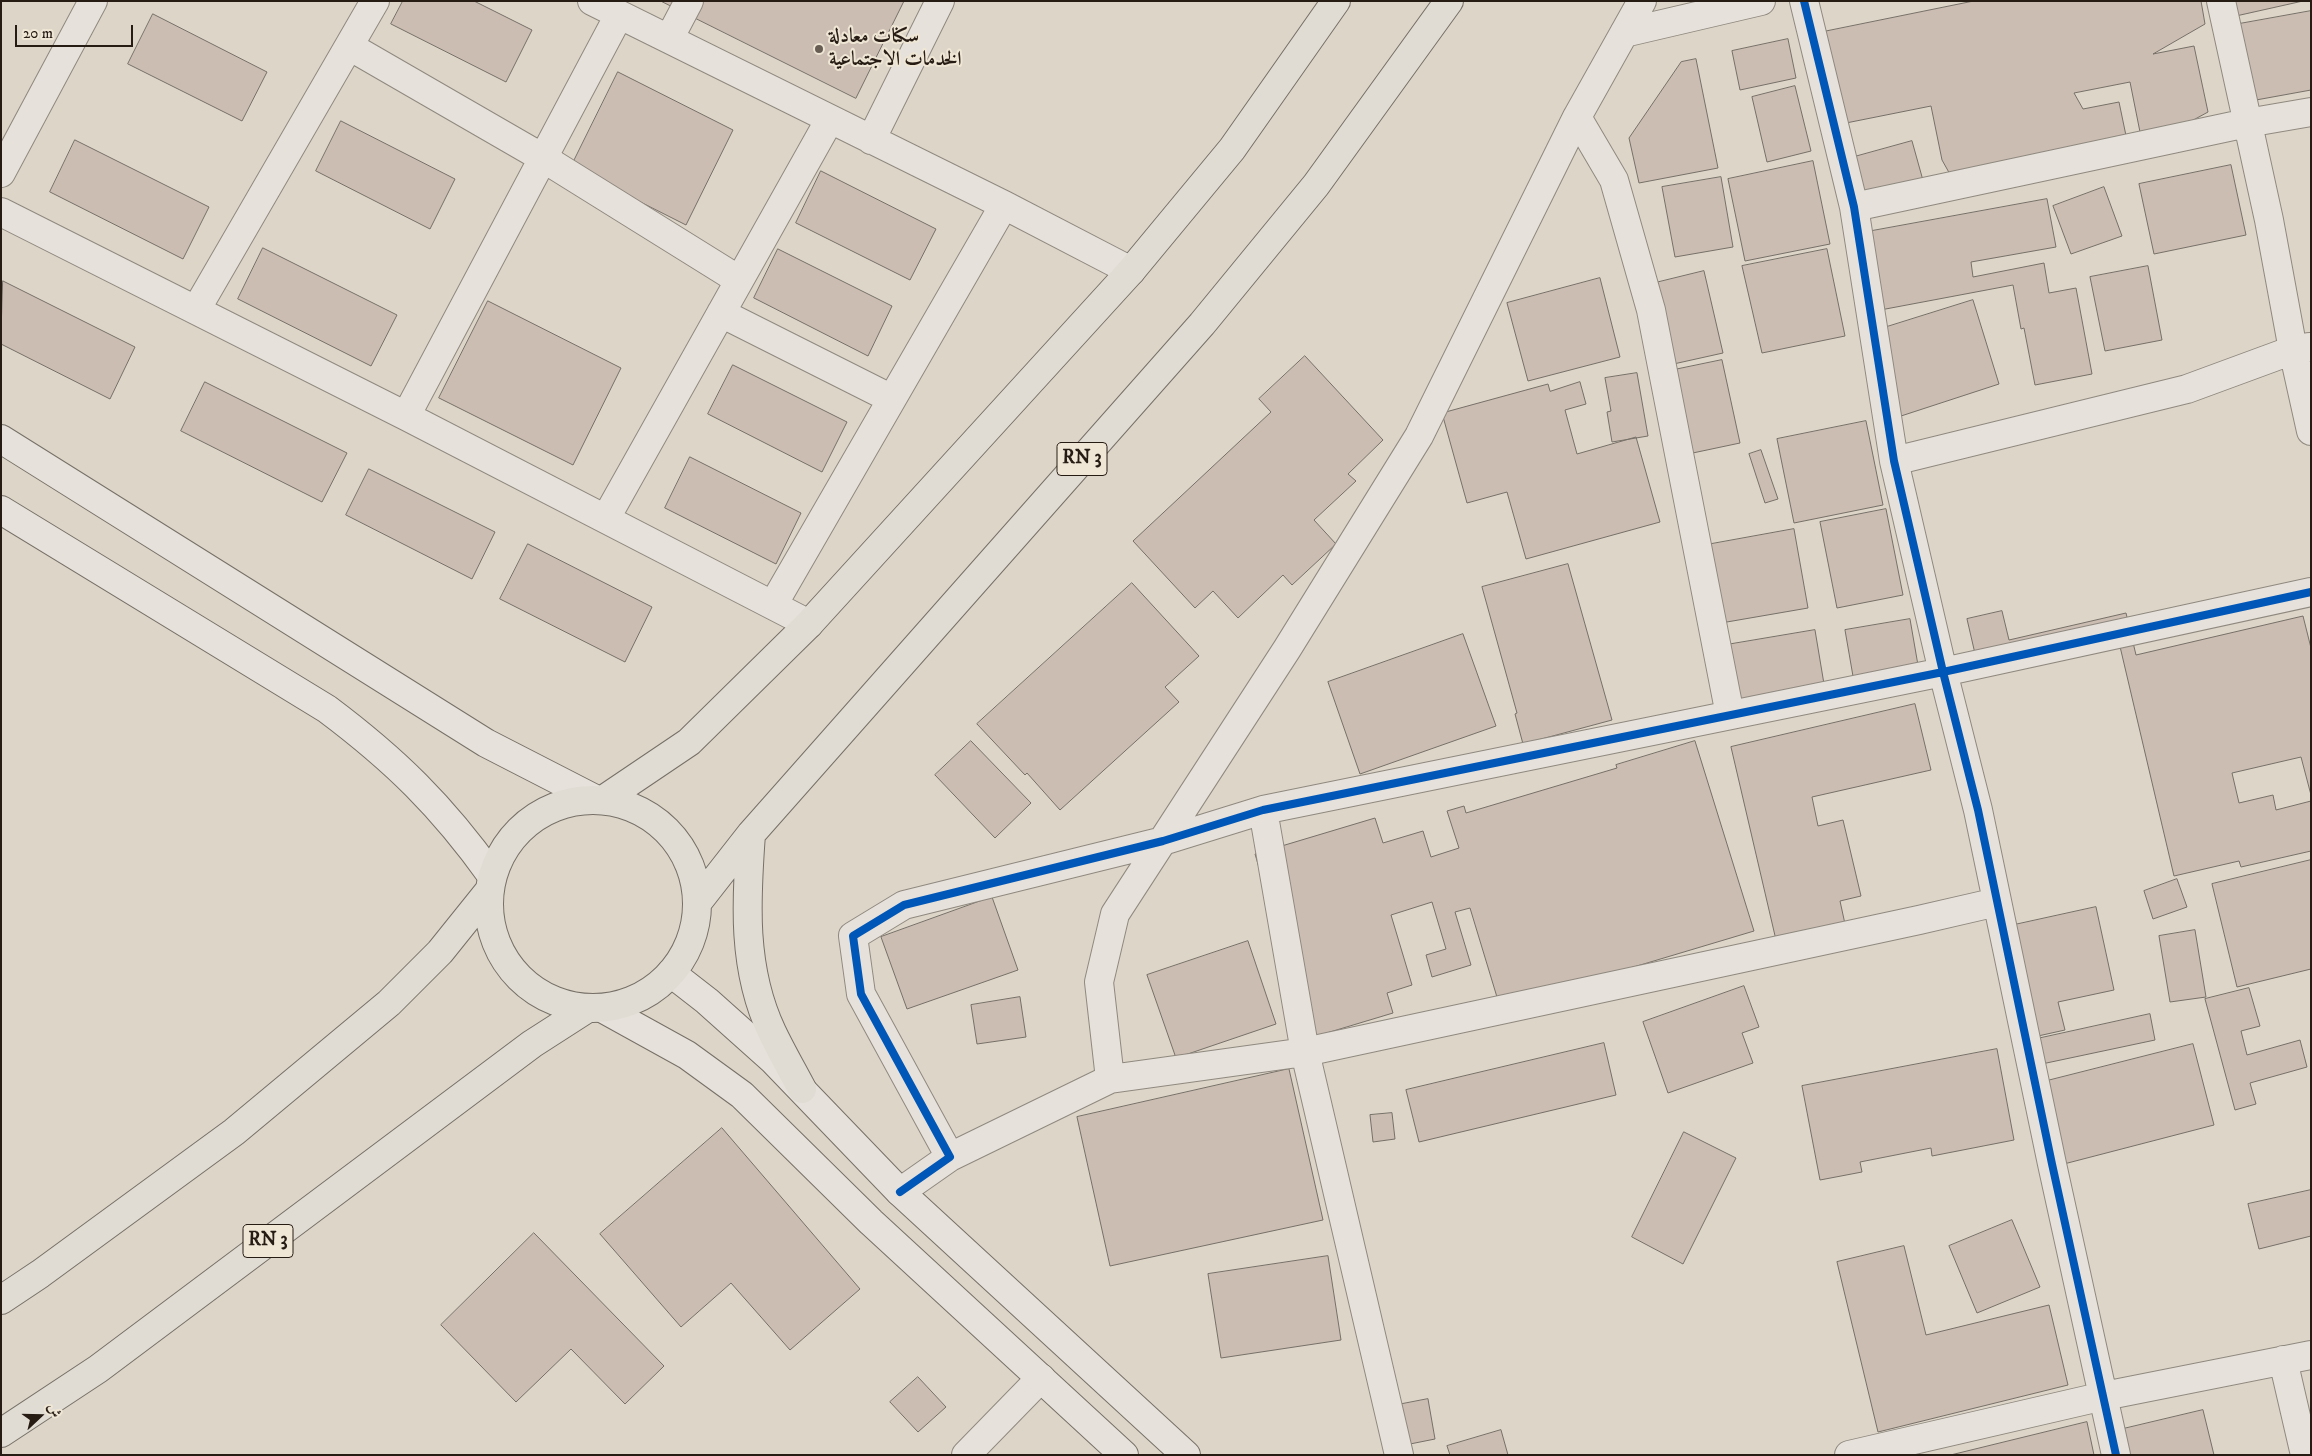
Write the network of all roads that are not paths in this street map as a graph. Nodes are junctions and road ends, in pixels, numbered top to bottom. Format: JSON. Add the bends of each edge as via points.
{"nodes":[{"id":1,"x":94,"y":1,"type":"edge"},
{"id":2,"x":375,"y":1,"type":"edge"},
{"id":3,"x":592,"y":1,"type":"edge"},
{"id":4,"x":689,"y":1,"type":"edge"},
{"id":5,"x":940,"y":1,"type":"edge"},
{"id":6,"x":1336,"y":1,"type":"edge"},
{"id":7,"x":1449,"y":1,"type":"edge"},
{"id":8,"x":1642,"y":1,"type":"edge"},
{"id":9,"x":1761,"y":1,"type":"edge"},
{"id":10,"x":1804,"y":1,"type":"edge"},
{"id":11,"x":2221,"y":1,"type":"edge"},
{"id":12,"x":620,"y":15,"type":"junction"},
{"id":13,"x":1624,"y":33,"type":"junction"},
{"id":14,"x":669,"y":39,"type":"junction"},
{"id":15,"x":349,"y":46,"type":"junction"},
{"id":16,"x":2311,"y":112,"type":"edge"},
{"id":17,"x":1577,"y":117,"type":"junction"},
{"id":18,"x":830,"y":119,"type":"junction"},
{"id":19,"x":2247,"y":123,"type":"junction"},
{"id":20,"x":872,"y":140,"type":"junction"},
{"id":21,"x":543,"y":158,"type":"junction"},
{"id":22,"x":1,"y":173,"type":"edge"},
{"id":23,"x":1004,"y":205,"type":"junction"},
{"id":24,"x":1854,"y":207,"type":"junction"},
{"id":25,"x":1,"y":212,"type":"edge"},
{"id":26,"x":1131,"y":271,"type":"junction"},
{"id":27,"x":739,"y":280,"type":"junction"},
{"id":28,"x":196,"y":310,"type":"junction"},
{"id":29,"x":721,"y":313,"type":"junction"},
{"id":30,"x":2302,"y":348,"type":"edge"},
{"id":31,"x":892,"y":399,"type":"junction"},
{"id":32,"x":406,"y":416,"type":"junction"},
{"id":33,"x":2311,"y":431,"type":"edge"},
{"id":34,"x":1,"y":439,"type":"edge"},
{"id":35,"x":1894,"y":461,"type":"junction"},
{"id":36,"x":1,"y":510,"type":"edge"},
{"id":37,"x":606,"y":518,"type":"junction"},
{"id":38,"x":2311,"y":592,"type":"edge"},
{"id":39,"x":773,"y":605,"type":"junction"},
{"id":40,"x":809,"y":624,"type":"junction"},
{"id":41,"x":1943,"y":672,"type":"junction"},
{"id":42,"x":1730,"y":715,"type":"junction"},
{"id":43,"x":599,"y":800,"type":"junction"},
{"id":44,"x":1263,"y":810,"type":"junction"},
{"id":45,"x":751,"y":834,"type":"junction"},
{"id":46,"x":1163,"y":840,"type":"junction"},
{"id":47,"x":491,"y":883,"type":"junction"},
{"id":48,"x":1997,"y":902,"type":"junction"},
{"id":49,"x":697,"y":904,"type":"junction"},
{"id":50,"x":671,"y":973,"type":"junction"},
{"id":51,"x":595,"y":1008,"type":"junction"},
{"id":52,"x":1306,"y":1052,"type":"junction"},
{"id":53,"x":1110,"y":1079,"type":"junction"},
{"id":54,"x":802,"y":1089,"type":"junction"},
{"id":55,"x":950,"y":1156,"type":"junction"},
{"id":56,"x":900,"y":1192,"type":"junction"},
{"id":57,"x":1,"y":1300,"type":"edge"},
{"id":58,"x":2311,"y":1355,"type":"edge"},
{"id":59,"x":2283,"y":1360,"type":"junction"},
{"id":60,"x":1041,"y":1378,"type":"junction"},
{"id":61,"x":2104,"y":1396,"type":"junction"},
{"id":62,"x":1,"y":1433,"type":"edge"},
{"id":63,"x":1885,"y":1451,"type":"edge"},
{"id":64,"x":966,"y":1455,"type":"edge"},
{"id":65,"x":1124,"y":1455,"type":"edge"},
{"id":66,"x":1186,"y":1455,"type":"edge"},
{"id":67,"x":1399,"y":1455,"type":"edge"},
{"id":68,"x":1849,"y":1455,"type":"edge"},
{"id":69,"x":2116,"y":1455,"type":"edge"},
{"id":70,"x":2304,"y":1455,"type":"edge"}],
"edges":[{"from":1,"to":22,"type":"street"},
{"from":2,"to":15,"type":"street"},
{"from":3,"to":12,"type":"street"},
{"from":4,"to":14,"type":"street"},
{"from":5,"to":20,"type":"street"},
{"from":6,"to":26,"type":"main road","via":[[1232,149]]},
{"from":7,"to":45,"type":"main road","number":"RN 3","via":[[1316,185],[1202,324]]},
{"from":8,"to":13,"type":"street"},
{"from":9,"to":13,"type":"street"},
{"from":10,"to":24,"type":"street"},
{"from":11,"to":19,"type":"street"},
{"from":12,"to":14,"type":"street"},
{"from":12,"to":21,"type":"street"},
{"from":13,"to":17,"type":"street"},
{"from":14,"to":18,"type":"street"},
{"from":15,"to":21,"type":"street"},
{"from":15,"to":28,"type":"street"},
{"from":16,"to":19,"type":"street"},
{"from":17,"to":42,"type":"street","via":[[1614,180],[1651,310]]},
{"from":17,"to":46,"type":"street","via":[[1419,436],[1287,649]]},
{"from":18,"to":20,"type":"street"},
{"from":18,"to":27,"type":"street"},
{"from":19,"to":24,"type":"street"},
{"from":19,"to":30,"type":"street"},
{"from":20,"to":23,"type":"street"},
{"from":21,"to":27,"type":"street"},
{"from":21,"to":32,"type":"street"},
{"from":23,"to":26,"type":"street"},
{"from":23,"to":31,"type":"street"},
{"from":24,"to":35,"type":"street"},
{"from":25,"to":28,"type":"street"},
{"from":26,"to":40,"type":"main road"},
{"from":27,"to":29,"type":"street"},
{"from":28,"to":32,"type":"street"},
{"from":29,"to":31,"type":"street"},
{"from":29,"to":37,"type":"street"},
{"from":30,"to":33,"type":"street"},
{"from":30,"to":35,"type":"street","via":[[2187,388]]},
{"from":31,"to":39,"type":"street"},
{"from":32,"to":37,"type":"street"},
{"from":34,"to":43,"type":"street","via":[[486,743]]},
{"from":35,"to":41,"type":"street"},
{"from":36,"to":47,"type":"street","via":[[350,726],[434,802],[465,838]]},
{"from":37,"to":39,"type":"street"},
{"from":38,"to":41,"type":"street"},
{"from":39,"to":40,"type":"street"},
{"from":40,"to":43,"type":"main road","via":[[689,742]]},
{"from":41,"to":42,"type":"street"},
{"from":41,"to":48,"type":"street","via":[[1978,810]]},
{"from":42,"to":44,"type":"street"},
{"from":43,"to":47,"type":"main road","via":[[561,804],[531,820],[506,844]]},
{"from":43,"to":49,"type":"main road","via":[[636,810],[670,834],[694,878]]},
{"from":44,"to":46,"type":"street"},
{"from":44,"to":52,"type":"street"},
{"from":45,"to":49,"type":"main road","number":"RN 3"},
{"from":45,"to":54,"type":"main road","via":[[746,892],[748,943],[756,991],[771,1031]]},
{"from":46,"to":53,"type":"street","via":[[1115,914],[1098,982]]},
{"from":46,"to":55,"type":"street","via":[[904,904],[853,936],[861,994]]},
{"from":47,"to":51,"type":"main road","via":[[491,925],[503,957],[525,983],[554,1001]]},
{"from":47,"to":57,"type":"main road","via":[[440,952],[389,1004],[234,1132]]},
{"from":48,"to":52,"type":"street"},
{"from":48,"to":61,"type":"street"},
{"from":49,"to":50,"type":"main road","via":[[694,928],[685,952]]},
{"from":50,"to":51,"type":"main road","via":[[651,990],[627,1002]]},
{"from":50,"to":54,"type":"street","via":[[741,1030]]},
{"from":51,"to":60,"type":"street","via":[[687,1055],[742,1095],[871,1222]]},
{"from":51,"to":62,"type":"main road","number":"RN 3","via":[[524,1050],[98,1369]]},
{"from":52,"to":53,"type":"street"},
{"from":52,"to":67,"type":"street"},
{"from":53,"to":55,"type":"street"},
{"from":54,"to":56,"type":"street"},
{"from":55,"to":56,"type":"street"},
{"from":56,"to":66,"type":"street"},
{"from":58,"to":59,"type":"street"},
{"from":59,"to":61,"type":"street"},
{"from":59,"to":70,"type":"street"},
{"from":60,"to":64,"type":"street"},
{"from":60,"to":65,"type":"street"},
{"from":61,"to":63,"type":"street"},
{"from":61,"to":69,"type":"street"},
{"from":63,"to":68,"type":"street"}]}
